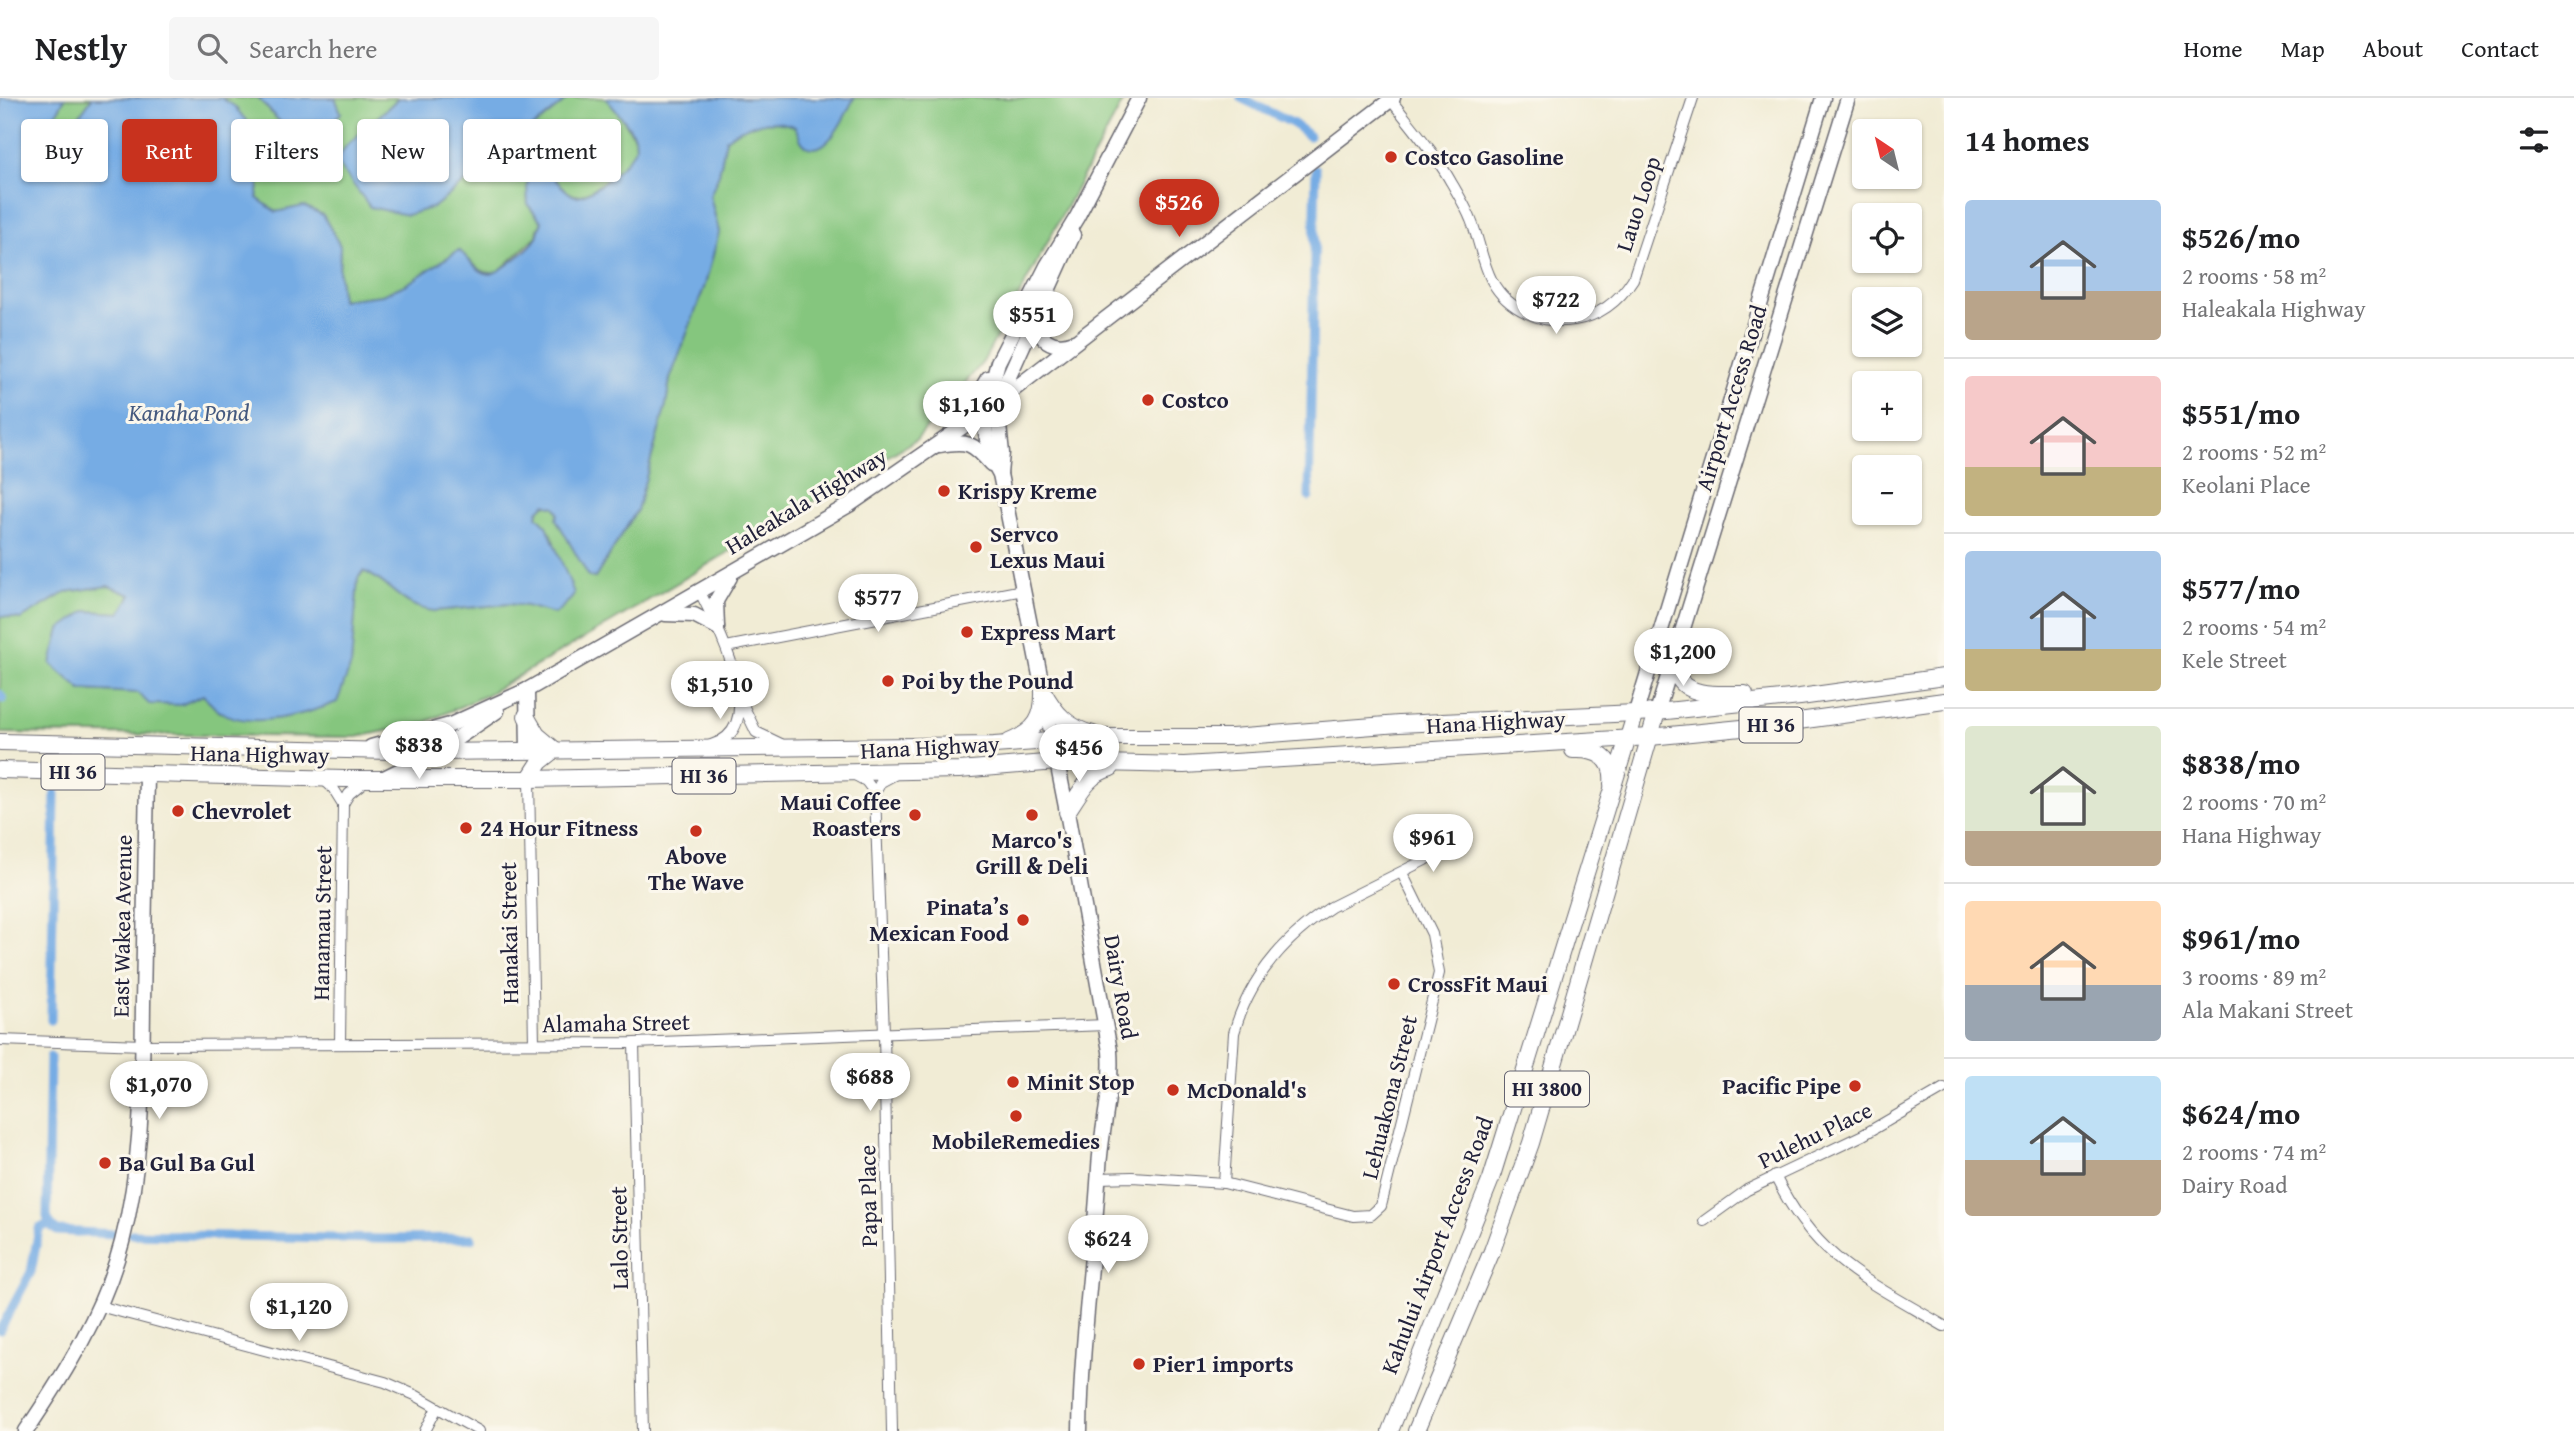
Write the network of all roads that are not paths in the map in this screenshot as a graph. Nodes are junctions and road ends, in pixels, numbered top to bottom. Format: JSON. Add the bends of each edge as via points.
{"nodes":[{"id":1,"x":1139,"y":98,"type":"edge"},
{"id":2,"x":1693,"y":98,"type":"edge"},
{"id":3,"x":1823,"y":98,"type":"edge"},
{"id":4,"x":1848,"y":98,"type":"edge"},
{"id":5,"x":1392,"y":99,"type":"edge"},
{"id":6,"x":1077,"y":217,"type":"junction"},
{"id":7,"x":1036,"y":288,"type":"junction"},
{"id":8,"x":1037,"y":313,"type":"junction"},
{"id":9,"x":1075,"y":341,"type":"junction"},
{"id":10,"x":998,"y":362,"type":"junction"},
{"id":11,"x":1007,"y":390,"type":"junction"},
{"id":12,"x":987,"y":410,"type":"junction"},
{"id":13,"x":939,"y":445,"type":"junction"},
{"id":14,"x":1000,"y":474,"type":"junction"},
{"id":15,"x":734,"y":571,"type":"junction"},
{"id":16,"x":1023,"y":590,"type":"junction"},
{"id":17,"x":699,"y":592,"type":"junction"},
{"id":18,"x":660,"y":614,"type":"junction"},
{"id":19,"x":717,"y":627,"type":"junction"},
{"id":20,"x":726,"y":648,"type":"junction"},
{"id":21,"x":1675,"y":654,"type":"junction"},
{"id":22,"x":1942,"y":678,"type":"edge"},
{"id":23,"x":527,"y":690,"type":"junction"},
{"id":24,"x":1043,"y":690,"type":"junction"},
{"id":25,"x":739,"y":697,"type":"junction"},
{"id":26,"x":1944,"y":701,"type":"edge"},
{"id":27,"x":1636,"y":712,"type":"junction"},
{"id":28,"x":1657,"y":712,"type":"junction"},
{"id":29,"x":526,"y":716,"type":"junction"},
{"id":30,"x":1105,"y":737,"type":"junction"},
{"id":31,"x":1650,"y":737,"type":"junction"},
{"id":32,"x":1628,"y":738,"type":"junction"},
{"id":33,"x":1053,"y":740,"type":"junction"},
{"id":34,"x":0,"y":742,"type":"edge"},
{"id":35,"x":116,"y":745,"type":"junction"},
{"id":36,"x":994,"y":745,"type":"junction"},
{"id":37,"x":792,"y":746,"type":"junction"},
{"id":38,"x":186,"y":747,"type":"junction"},
{"id":39,"x":704,"y":747,"type":"junction"},
{"id":40,"x":555,"y":750,"type":"junction"},
{"id":41,"x":356,"y":751,"type":"junction"},
{"id":42,"x":528,"y":751,"type":"junction"},
{"id":43,"x":437,"y":752,"type":"junction"},
{"id":44,"x":1357,"y":752,"type":"junction"},
{"id":45,"x":1057,"y":762,"type":"junction"},
{"id":46,"x":1127,"y":765,"type":"junction"},
{"id":47,"x":0,"y":770,"type":"edge"},
{"id":48,"x":901,"y":772,"type":"junction"},
{"id":49,"x":846,"y":773,"type":"junction"},
{"id":50,"x":147,"y":775,"type":"junction"},
{"id":51,"x":322,"y":778,"type":"junction"},
{"id":52,"x":377,"y":778,"type":"junction"},
{"id":53,"x":529,"y":779,"type":"junction"},
{"id":54,"x":875,"y":793,"type":"junction"},
{"id":55,"x":1609,"y":794,"type":"junction"},
{"id":56,"x":343,"y":804,"type":"junction"},
{"id":57,"x":1067,"y":813,"type":"junction"},
{"id":58,"x":1449,"y":848,"type":"dead end"},
{"id":59,"x":1402,"y":873,"type":"junction"},
{"id":60,"x":1106,"y":1024,"type":"junction"},
{"id":61,"x":884,"y":1033,"type":"junction"},
{"id":62,"x":0,"y":1040,"type":"edge"},
{"id":63,"x":340,"y":1043,"type":"junction"},
{"id":64,"x":534,"y":1043,"type":"junction"},
{"id":65,"x":634,"y":1043,"type":"junction"},
{"id":66,"x":143,"y":1045,"type":"junction"},
{"id":67,"x":1944,"y":1088,"type":"edge"},
{"id":68,"x":1775,"y":1176,"type":"junction"},
{"id":69,"x":1099,"y":1178,"type":"junction"},
{"id":70,"x":1224,"y":1183,"type":"junction"},
{"id":71,"x":1704,"y":1221,"type":"dead end"},
{"id":72,"x":99,"y":1306,"type":"junction"},
{"id":73,"x":1944,"y":1326,"type":"edge"},
{"id":74,"x":437,"y":1408,"type":"junction"},
{"id":75,"x":26,"y":1431,"type":"edge"},
{"id":76,"x":425,"y":1431,"type":"edge"},
{"id":77,"x":479,"y":1431,"type":"edge"},
{"id":78,"x":643,"y":1431,"type":"edge"},
{"id":79,"x":892,"y":1431,"type":"edge"},
{"id":80,"x":1080,"y":1431,"type":"edge"},
{"id":81,"x":1390,"y":1431,"type":"edge"},
{"id":82,"x":1416,"y":1431,"type":"edge"}],
"edges":[{"from":1,"to":6,"type":"street"},
{"from":2,"to":5,"type":"street","name":"Lauo Loop","via":[[1633,279],[1597,314],[1562,321],[1525,312],[1498,291],[1455,187]]},
{"from":3,"to":27,"type":"street","name":"Airport Access Road","number":"HI 3800"},
{"from":4,"to":21,"type":"street","name":"Airport Access Road","number":"HI 3800"},
{"from":5,"to":9,"type":"street","name":"Haleakala Highway"},
{"from":6,"to":7,"type":"street"},
{"from":6,"to":8,"type":"street","via":[[1070,243]]},
{"from":7,"to":10,"type":"street"},
{"from":7,"to":11,"type":"street","via":[[1031,311],[1003,371]]},
{"from":8,"to":9,"type":"street","via":[[1038,330],[1045,340],[1059,345]]},
{"from":8,"to":11,"type":"street"},
{"from":9,"to":11,"type":"street","name":"Haleakala Highway"},
{"from":10,"to":12,"type":"street"},
{"from":10,"to":13,"type":"street","via":[[970,408]]},
{"from":11,"to":12,"type":"street","name":"Haleakala Highway"},
{"from":11,"to":14,"type":"street","via":[[999,425]]},
{"from":12,"to":13,"type":"street","name":"Haleakala Highway"},
{"from":12,"to":14,"type":"street","via":[[990,456]]},
{"from":13,"to":14,"type":"street","via":[[973,445]]},
{"from":13,"to":15,"type":"street","name":"Haleakala Highway","via":[[849,505]]},
{"from":14,"to":16,"type":"street"},
{"from":15,"to":17,"type":"street","name":"Haleakala Highway"},
{"from":15,"to":19,"type":"street","via":[[716,601]]},
{"from":16,"to":20,"type":"street"},
{"from":16,"to":24,"type":"street"},
{"from":17,"to":18,"type":"street","name":"Haleakala Highway"},
{"from":17,"to":19,"type":"street"},
{"from":18,"to":19,"type":"street","via":[[694,615]]},
{"from":18,"to":23,"type":"street","name":"Haleakala Highway"},
{"from":19,"to":20,"type":"street"},
{"from":20,"to":25,"type":"street"},
{"from":21,"to":22,"type":"main road","via":[[1678,677],[1701,693],[1748,694],[1891,678]]},
{"from":21,"to":28,"type":"street","name":"Airport Access Road","number":"HI 3800"},
{"from":22,"to":28,"type":"main road","name":"Hana Highway","number":"HI 36"},
{"from":23,"to":29,"type":"street"},
{"from":23,"to":41,"type":"street","name":"Haleakala Highway","via":[[450,725]]},
{"from":23,"to":43,"type":"street","name":"Haleakala Highway"},
{"from":24,"to":30,"type":"main road","via":[[1066,723]]},
{"from":24,"to":33,"type":"street"},
{"from":24,"to":36,"type":"main road","via":[[1044,709],[1032,727],[1013,740]]},
{"from":25,"to":37,"type":"street","via":[[758,734]]},
{"from":25,"to":39,"type":"street","via":[[732,732]]},
{"from":26,"to":31,"type":"main road","name":"Hana Highway","number":"HI 36"},
{"from":27,"to":28,"type":"main road","name":"Hana Highway","number":"HI 36"},
{"from":27,"to":30,"type":"main road","name":"Hana Highway","number":"HI 36","via":[[1233,737]]},
{"from":27,"to":32,"type":"main road","name":"Kahului Airport Access Road","number":"HI 3800"},
{"from":28,"to":31,"type":"main road","number":"HI 3800"},
{"from":29,"to":40,"type":"main road","via":[[537,735]]},
{"from":29,"to":42,"type":"street"},
{"from":30,"to":33,"type":"main road","name":"Hana Highway","number":"HI 36"},
{"from":31,"to":32,"type":"main road","name":"Hana Highway","number":"HI 36"},
{"from":31,"to":82,"type":"main road","number":"HI 3800","via":[[1531,1143],[1492,1251]]},
{"from":32,"to":44,"type":"main road","name":"Hana Highway","number":"HI 36"},
{"from":32,"to":55,"type":"main road","name":"Kahului Airport Access Road","number":"HI 3800"},
{"from":33,"to":36,"type":"main road","name":"Hana Highway","number":"HI 36"},
{"from":33,"to":45,"type":"street","name":"Dairy Road"},
{"from":34,"to":35,"type":"main road","name":"Hana Highway","number":"HI 36"},
{"from":35,"to":38,"type":"main road","name":"Hana Highway","number":"HI 36"},
{"from":35,"to":50,"type":"main road","number":"HI 36","via":[[138,759]]},
{"from":36,"to":37,"type":"main road","name":"Hana Highway","number":"HI 36"},
{"from":37,"to":39,"type":"main road","name":"Hana Highway","number":"HI 36"},
{"from":38,"to":41,"type":"main road","name":"Hana Highway","number":"HI 36"},
{"from":38,"to":50,"type":"main road","number":"HI 36","via":[[158,758]]},
{"from":39,"to":40,"type":"main road","name":"Hana Highway","number":"HI 36"},
{"from":40,"to":42,"type":"main road","name":"Hana Highway","number":"HI 36"},
{"from":40,"to":53,"type":"main road"},
{"from":41,"to":43,"type":"main road","name":"Hana Highway","number":"HI 36"},
{"from":42,"to":43,"type":"main road","name":"Hana Highway","number":"HI 36"},
{"from":42,"to":53,"type":"main road"},
{"from":43,"to":52,"type":"street","name":"Haleakala Highway"},
{"from":44,"to":46,"type":"main road","name":"Hana Highway","number":"HI 36"},
{"from":44,"to":55,"type":"main road","via":[[1425,758],[1589,750],[1610,768]]},
{"from":45,"to":46,"type":"main road","name":"Hana Highway","number":"HI 36"},
{"from":45,"to":48,"type":"main road","name":"Hana Highway","number":"HI 36"},
{"from":45,"to":57,"type":"street","name":"Dairy Road"},
{"from":46,"to":57,"type":"main road","via":[[1094,774]]},
{"from":47,"to":50,"type":"main road","name":"Hana Highway","number":"HI 36"},
{"from":48,"to":49,"type":"main road","name":"Hana Highway","number":"HI 36"},
{"from":48,"to":54,"type":"street","via":[[883,780]]},
{"from":49,"to":53,"type":"main road","name":"Hana Highway","number":"HI 36"},
{"from":49,"to":54,"type":"street","via":[[863,779]]},
{"from":50,"to":51,"type":"main road","name":"Hana Highway","number":"HI 36"},
{"from":50,"to":66,"type":"street","name":"East Wakea Avenue"},
{"from":51,"to":52,"type":"main road","name":"Hana Highway","number":"HI 36"},
{"from":51,"to":56,"type":"street"},
{"from":52,"to":53,"type":"main road","name":"Hana Highway","number":"HI 36"},
{"from":52,"to":56,"type":"street","via":[[349,794]]},
{"from":53,"to":64,"type":"street","name":"Hanakai Street"},
{"from":54,"to":61,"type":"street","name":"Papa Place"},
{"from":55,"to":81,"type":"main road","name":"Kahului Airport Access Road","number":"HI 3800","via":[[1491,1179]]},
{"from":56,"to":63,"type":"street","name":"Hanamau Street"},
{"from":57,"to":60,"type":"street","name":"Dairy Road"},
{"from":58,"to":59,"type":"street"},
{"from":59,"to":70,"type":"street","via":[[1314,919],[1289,938],[1258,977],[1234,1033]]},
{"from":59,"to":70,"type":"street","name":"Lehuakona Street","via":[[1432,934],[1439,973],[1381,1205],[1371,1215],[1353,1216]]},
{"from":60,"to":61,"type":"street","name":"Alamaha Street"},
{"from":60,"to":69,"type":"street","name":"Dairy Road","via":[[1111,1081]]},
{"from":61,"to":65,"type":"street","name":"Alamaha Street"},
{"from":61,"to":79,"type":"street","name":"Papa Place"},
{"from":62,"to":66,"type":"street","name":"Alamaha Street"},
{"from":63,"to":64,"type":"street","name":"Alamaha Street"},
{"from":63,"to":66,"type":"street","name":"Alamaha Street"},
{"from":64,"to":65,"type":"street","name":"Alamaha Street"},
{"from":65,"to":78,"type":"street","name":"Lalo Street"},
{"from":66,"to":72,"type":"street","name":"East Wakea Avenue","via":[[137,1170],[122,1244]]},
{"from":67,"to":68,"type":"street","name":"Pulehu Place","via":[[1863,1135]]},
{"from":68,"to":71,"type":"street","name":"Pulehu Place","via":[[1747,1189]]},
{"from":68,"to":73,"type":"street","via":[[1806,1227],[1839,1261]]},
{"from":69,"to":70,"type":"street"},
{"from":69,"to":80,"type":"street","name":"Dairy Road"},
{"from":72,"to":74,"type":"street","via":[[385,1382]]},
{"from":72,"to":75,"type":"street","name":"East Wakea Avenue","via":[[68,1370]]},
{"from":74,"to":76,"type":"street"},
{"from":74,"to":77,"type":"street"}]}
